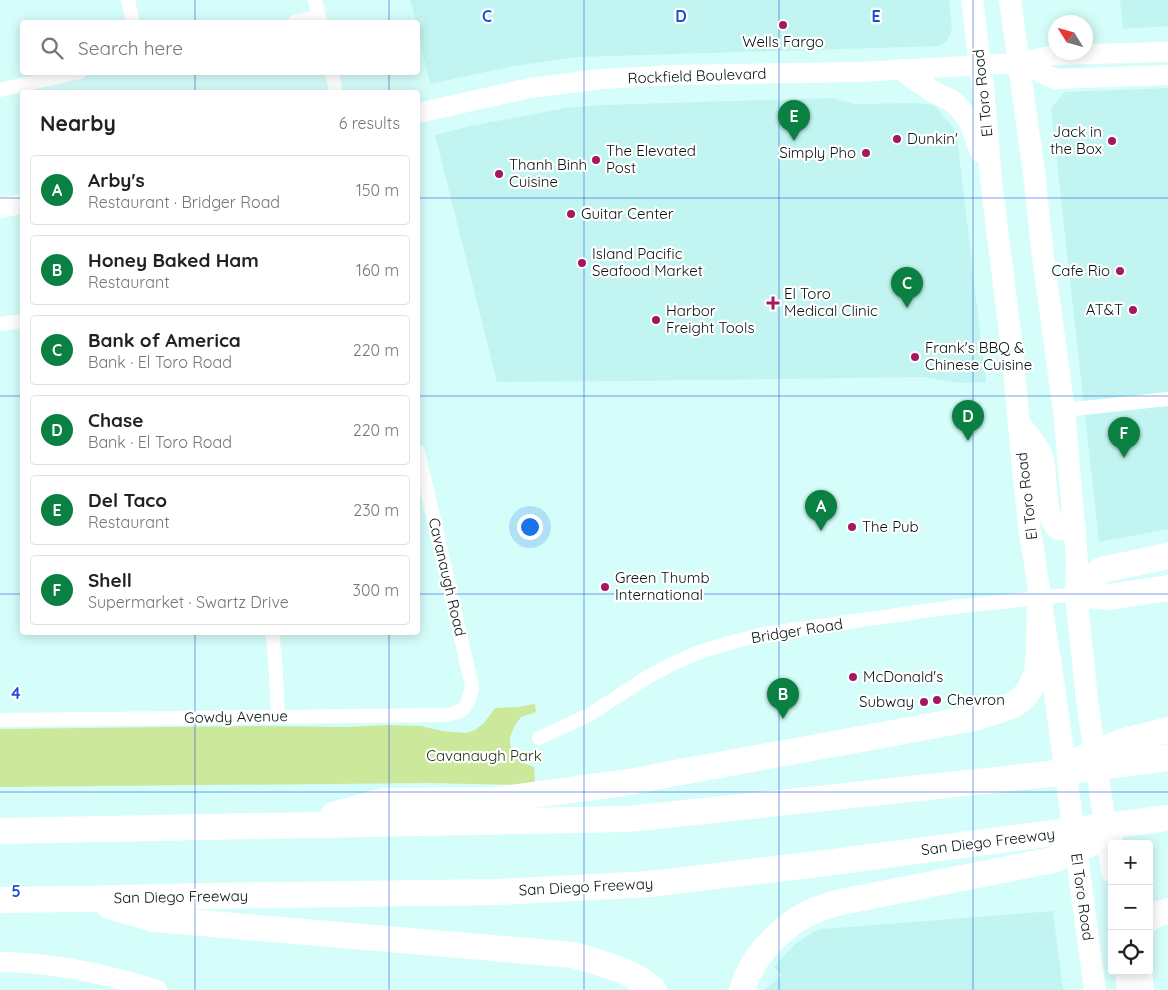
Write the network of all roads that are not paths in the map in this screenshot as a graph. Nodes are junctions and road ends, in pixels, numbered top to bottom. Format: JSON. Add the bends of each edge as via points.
{"nodes":[{"id":1,"x":128,"y":0,"type":"edge"},
{"id":2,"x":315,"y":0,"type":"edge"},
{"id":3,"x":972,"y":0,"type":"edge"},
{"id":4,"x":1010,"y":0,"type":"edge"},
{"id":5,"x":133,"y":20,"type":"edge"},
{"id":6,"x":319,"y":20,"type":"edge"},
{"id":7,"x":1168,"y":52,"type":"edge"},
{"id":8,"x":1019,"y":63,"type":"junction"},
{"id":9,"x":980,"y":66,"type":"junction"},
{"id":10,"x":902,"y":70,"type":"junction"},
{"id":11,"x":67,"y":75,"type":"edge"},
{"id":12,"x":333,"y":75,"type":"edge"},
{"id":13,"x":1168,"y":75,"type":"edge"},
{"id":14,"x":0,"y":90,"type":"edge"},
{"id":15,"x":336,"y":90,"type":"edge"},
{"id":16,"x":420,"y":113,"type":"edge"},
{"id":17,"x":992,"y":180,"type":"junction"},
{"id":18,"x":20,"y":204,"type":"edge"},
{"id":19,"x":0,"y":208,"type":"edge"},
{"id":20,"x":20,"y":321,"type":"edge"},
{"id":21,"x":0,"y":324,"type":"edge"},
{"id":22,"x":1168,"y":398,"type":"edge"},
{"id":23,"x":1064,"y":410,"type":"junction"},
{"id":24,"x":1019,"y":423,"type":"junction"},
{"id":25,"x":420,"y":459,"type":"edge"},
{"id":26,"x":1074,"y":529,"type":"junction"},
{"id":27,"x":1168,"y":556,"type":"edge"},
{"id":28,"x":1168,"y":588,"type":"edge"},
{"id":29,"x":1076,"y":594,"type":"junction"},
{"id":30,"x":1040,"y":598,"type":"junction"},
{"id":31,"x":272,"y":635,"type":"edge"},
{"id":32,"x":468,"y":703,"type":"joint"},
{"id":33,"x":278,"y":716,"type":"junction"},
{"id":34,"x":0,"y":720,"type":"edge"},
{"id":35,"x":1168,"y":730,"type":"edge"},
{"id":36,"x":540,"y":738,"type":"dead end"},
{"id":37,"x":1126,"y":752,"type":"junction"},
{"id":38,"x":1168,"y":758,"type":"edge"},
{"id":39,"x":1168,"y":818,"type":"edge"},
{"id":40,"x":1135,"y":823,"type":"junction"},
{"id":41,"x":296,"y":826,"type":"junction"},
{"id":42,"x":0,"y":831,"type":"edge"},
{"id":43,"x":1108,"y":844,"type":"edge"},
{"id":44,"x":4,"y":898,"type":"edge"},
{"id":45,"x":84,"y":899,"type":"junction"},
{"id":46,"x":1168,"y":911,"type":"edge"},
{"id":47,"x":1153,"y":916,"type":"edge"},
{"id":48,"x":0,"y":962,"type":"edge"},
{"id":49,"x":1126,"y":975,"type":"edge"},
{"id":50,"x":1139,"y":975,"type":"edge"},
{"id":51,"x":157,"y":990,"type":"edge"},
{"id":52,"x":654,"y":990,"type":"edge"},
{"id":53,"x":742,"y":990,"type":"edge"},
{"id":54,"x":1095,"y":990,"type":"edge"},
{"id":55,"x":1128,"y":990,"type":"edge"},
{"id":56,"x":1141,"y":990,"type":"edge"}],
"edges":[{"from":1,"to":5,"type":"street"},
{"from":2,"to":6,"type":"street"},
{"from":3,"to":9,"type":"main road","name":"El Toro Road"},
{"from":4,"to":8,"type":"main road"},
{"from":7,"to":8,"type":"main road","via":[[1054,54]]},
{"from":8,"to":9,"type":"main road","name":"Rockfield Boulevard"},
{"from":8,"to":13,"type":"main road","via":[[1055,79]]},
{"from":8,"to":23,"type":"main road"},
{"from":9,"to":10,"type":"main road","name":"Rockfield Boulevard"},
{"from":9,"to":17,"type":"main road","name":"El Toro Road"},
{"from":10,"to":16,"type":"main road","name":"Rockfield Boulevard","via":[[601,79],[530,88]]},
{"from":10,"to":17,"type":"main road","via":[[962,110]]},
{"from":11,"to":14,"type":"street"},
{"from":12,"to":15,"type":"street"},
{"from":17,"to":24,"type":"main road","name":"El Toro Road"},
{"from":18,"to":19,"type":"main road"},
{"from":20,"to":21,"type":"street"},
{"from":22,"to":23,"type":"street"},
{"from":23,"to":26,"type":"main road"},
{"from":24,"to":26,"type":"main road","via":[[1042,457],[1053,525],[1059,529]]},
{"from":24,"to":30,"type":"main road","name":"El Toro Road"},
{"from":25,"to":32,"type":"street","name":"Cavanaugh Road","via":[[472,686]]},
{"from":26,"to":29,"type":"main road"},
{"from":27,"to":29,"type":"highway","via":[[1101,570]]},
{"from":28,"to":29,"type":"highway","via":[[1108,598]]},
{"from":29,"to":30,"type":"street","name":"Bridger Road"},
{"from":29,"to":43,"type":"main road","via":[[1087,700]]},
{"from":30,"to":36,"type":"street","name":"Bridger Road","via":[[969,604],[764,634],[725,644],[672,664],[589,715]]},
{"from":30,"to":41,"type":"highway","via":[[1039,654],[1037,672],[1030,689],[1012,706],[975,718],[630,782],[496,800],[384,801]]},
{"from":30,"to":54,"type":"main road","name":"El Toro Road"},
{"from":31,"to":33,"type":"street"},
{"from":32,"to":33,"type":"street","name":"Gowdy Avenue","via":[[458,713],[446,715]]},
{"from":33,"to":34,"type":"street","name":"Gowdy Avenue"},
{"from":35,"to":37,"type":"highway"},
{"from":37,"to":38,"type":"highway"},
{"from":37,"to":41,"type":"highway","via":[[1041,775],[629,818]]},
{"from":39,"to":40,"type":"highway","name":"San Diego Freeway"},
{"from":40,"to":45,"type":"highway","name":"San Diego Freeway","via":[[650,884],[500,892]]},
{"from":40,"to":53,"type":"highway","via":[[1053,860],[836,903],[805,915],[788,926],[755,960]]},
{"from":41,"to":42,"type":"highway"},
{"from":44,"to":45,"type":"highway","name":"San Diego Freeway"},
{"from":45,"to":52,"type":"highway","via":[[154,919],[574,955],[623,970]]},
{"from":46,"to":47,"type":"highway"},
{"from":48,"to":51,"type":"main road","via":[[64,967],[121,978]]},
{"from":49,"to":55,"type":"main road"},
{"from":50,"to":56,"type":"highway"}]}
